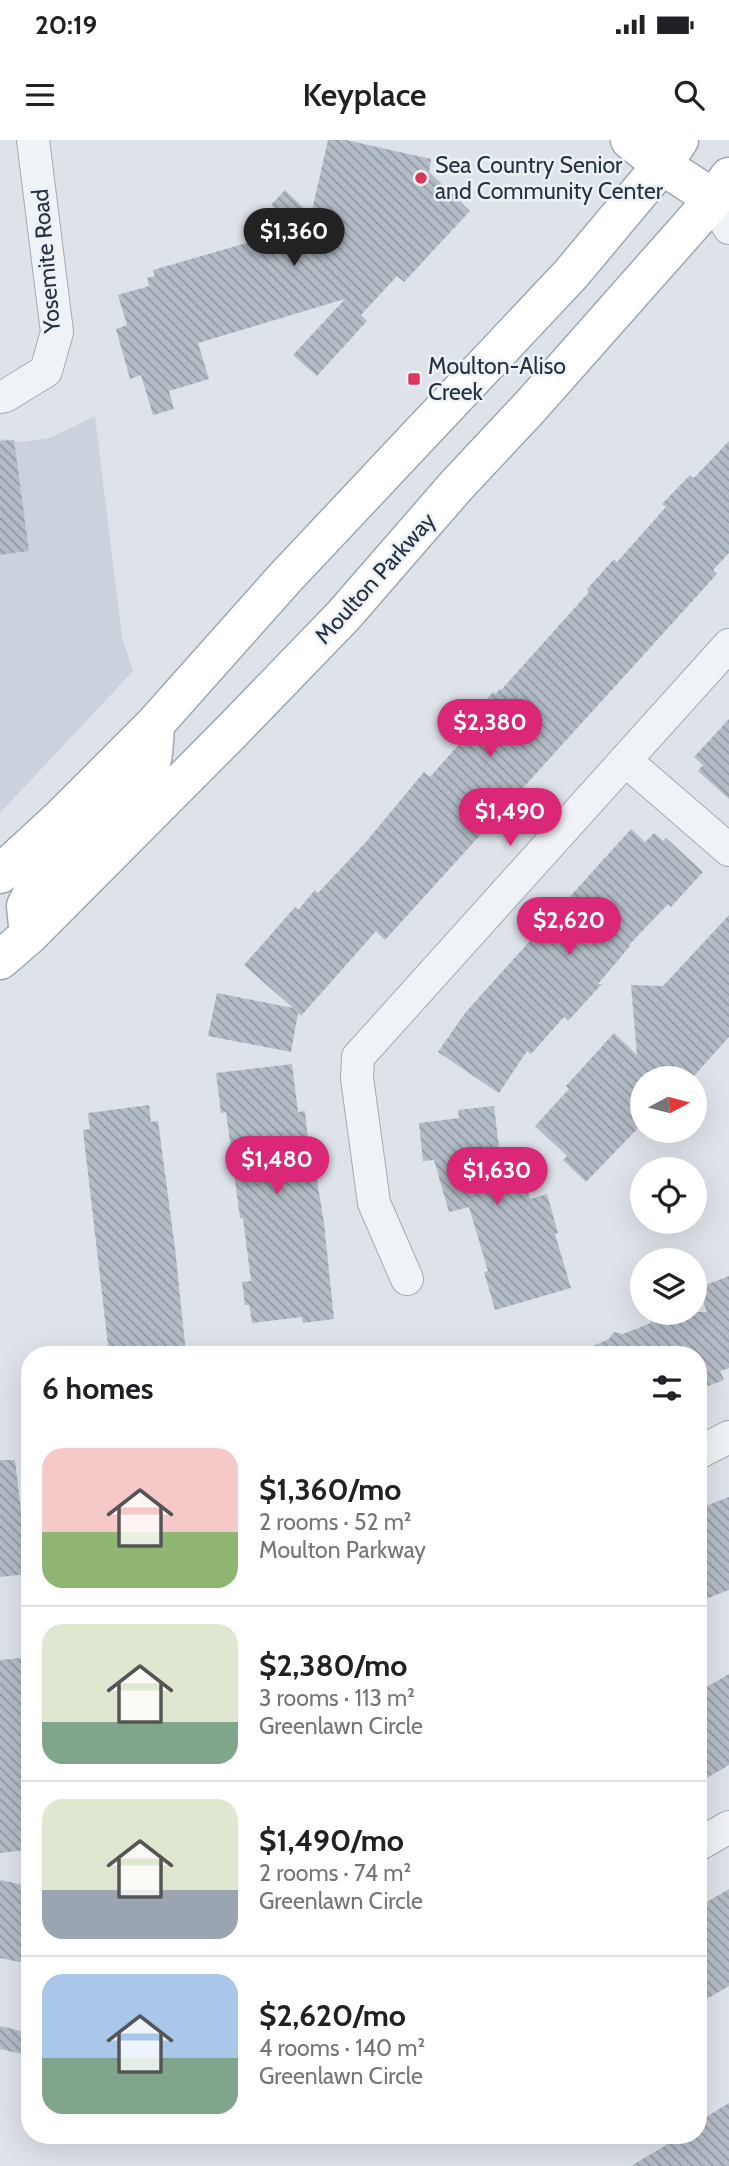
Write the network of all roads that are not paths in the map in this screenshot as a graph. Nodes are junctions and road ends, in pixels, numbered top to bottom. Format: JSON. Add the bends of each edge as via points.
{"nodes":[{"id":1,"x":33,"y":140,"type":"edge"},
{"id":2,"x":630,"y":140,"type":"edge"},
{"id":3,"x":671,"y":153,"type":"edge"},
{"id":4,"x":725,"y":202,"type":"edge"},
{"id":5,"x":0,"y":397,"type":"edge"},
{"id":6,"x":729,"y":645,"type":"edge"},
{"id":7,"x":155,"y":724,"type":"junction"},
{"id":8,"x":625,"y":760,"type":"junction"},
{"id":9,"x":729,"y":850,"type":"edge"},
{"id":10,"x":0,"y":874,"type":"edge"},
{"id":11,"x":29,"y":935,"type":"junction"},
{"id":12,"x":0,"y":960,"type":"edge"},
{"id":13,"x":407,"y":1279,"type":"dead end"},
{"id":14,"x":729,"y":1437,"type":"edge"},
{"id":15,"x":707,"y":1448,"type":"edge"},
{"id":16,"x":729,"y":1828,"type":"edge"},
{"id":17,"x":707,"y":1840,"type":"edge"}],
"edges":[{"from":1,"to":5,"type":"street","name":"Yosemite Road","via":[[57,332],[46,371]]},
{"from":2,"to":3,"type":"main road"},
{"from":3,"to":4,"type":"main road"},
{"from":3,"to":7,"type":"main road","via":[[571,274],[284,579]]},
{"from":4,"to":11,"type":"main road","name":"Moulton Parkway","via":[[456,486],[344,615]]},
{"from":6,"to":8,"type":"street"},
{"from":7,"to":10,"type":"main road"},
{"from":7,"to":11,"type":"main road","via":[[149,775],[33,892],[26,906]]},
{"from":8,"to":9,"type":"street"},
{"from":8,"to":13,"type":"street","via":[[358,1056],[374,1203]]},
{"from":11,"to":12,"type":"main road","name":"Moulton Parkway"},
{"from":14,"to":15,"type":"street"},
{"from":16,"to":17,"type":"street"}]}
